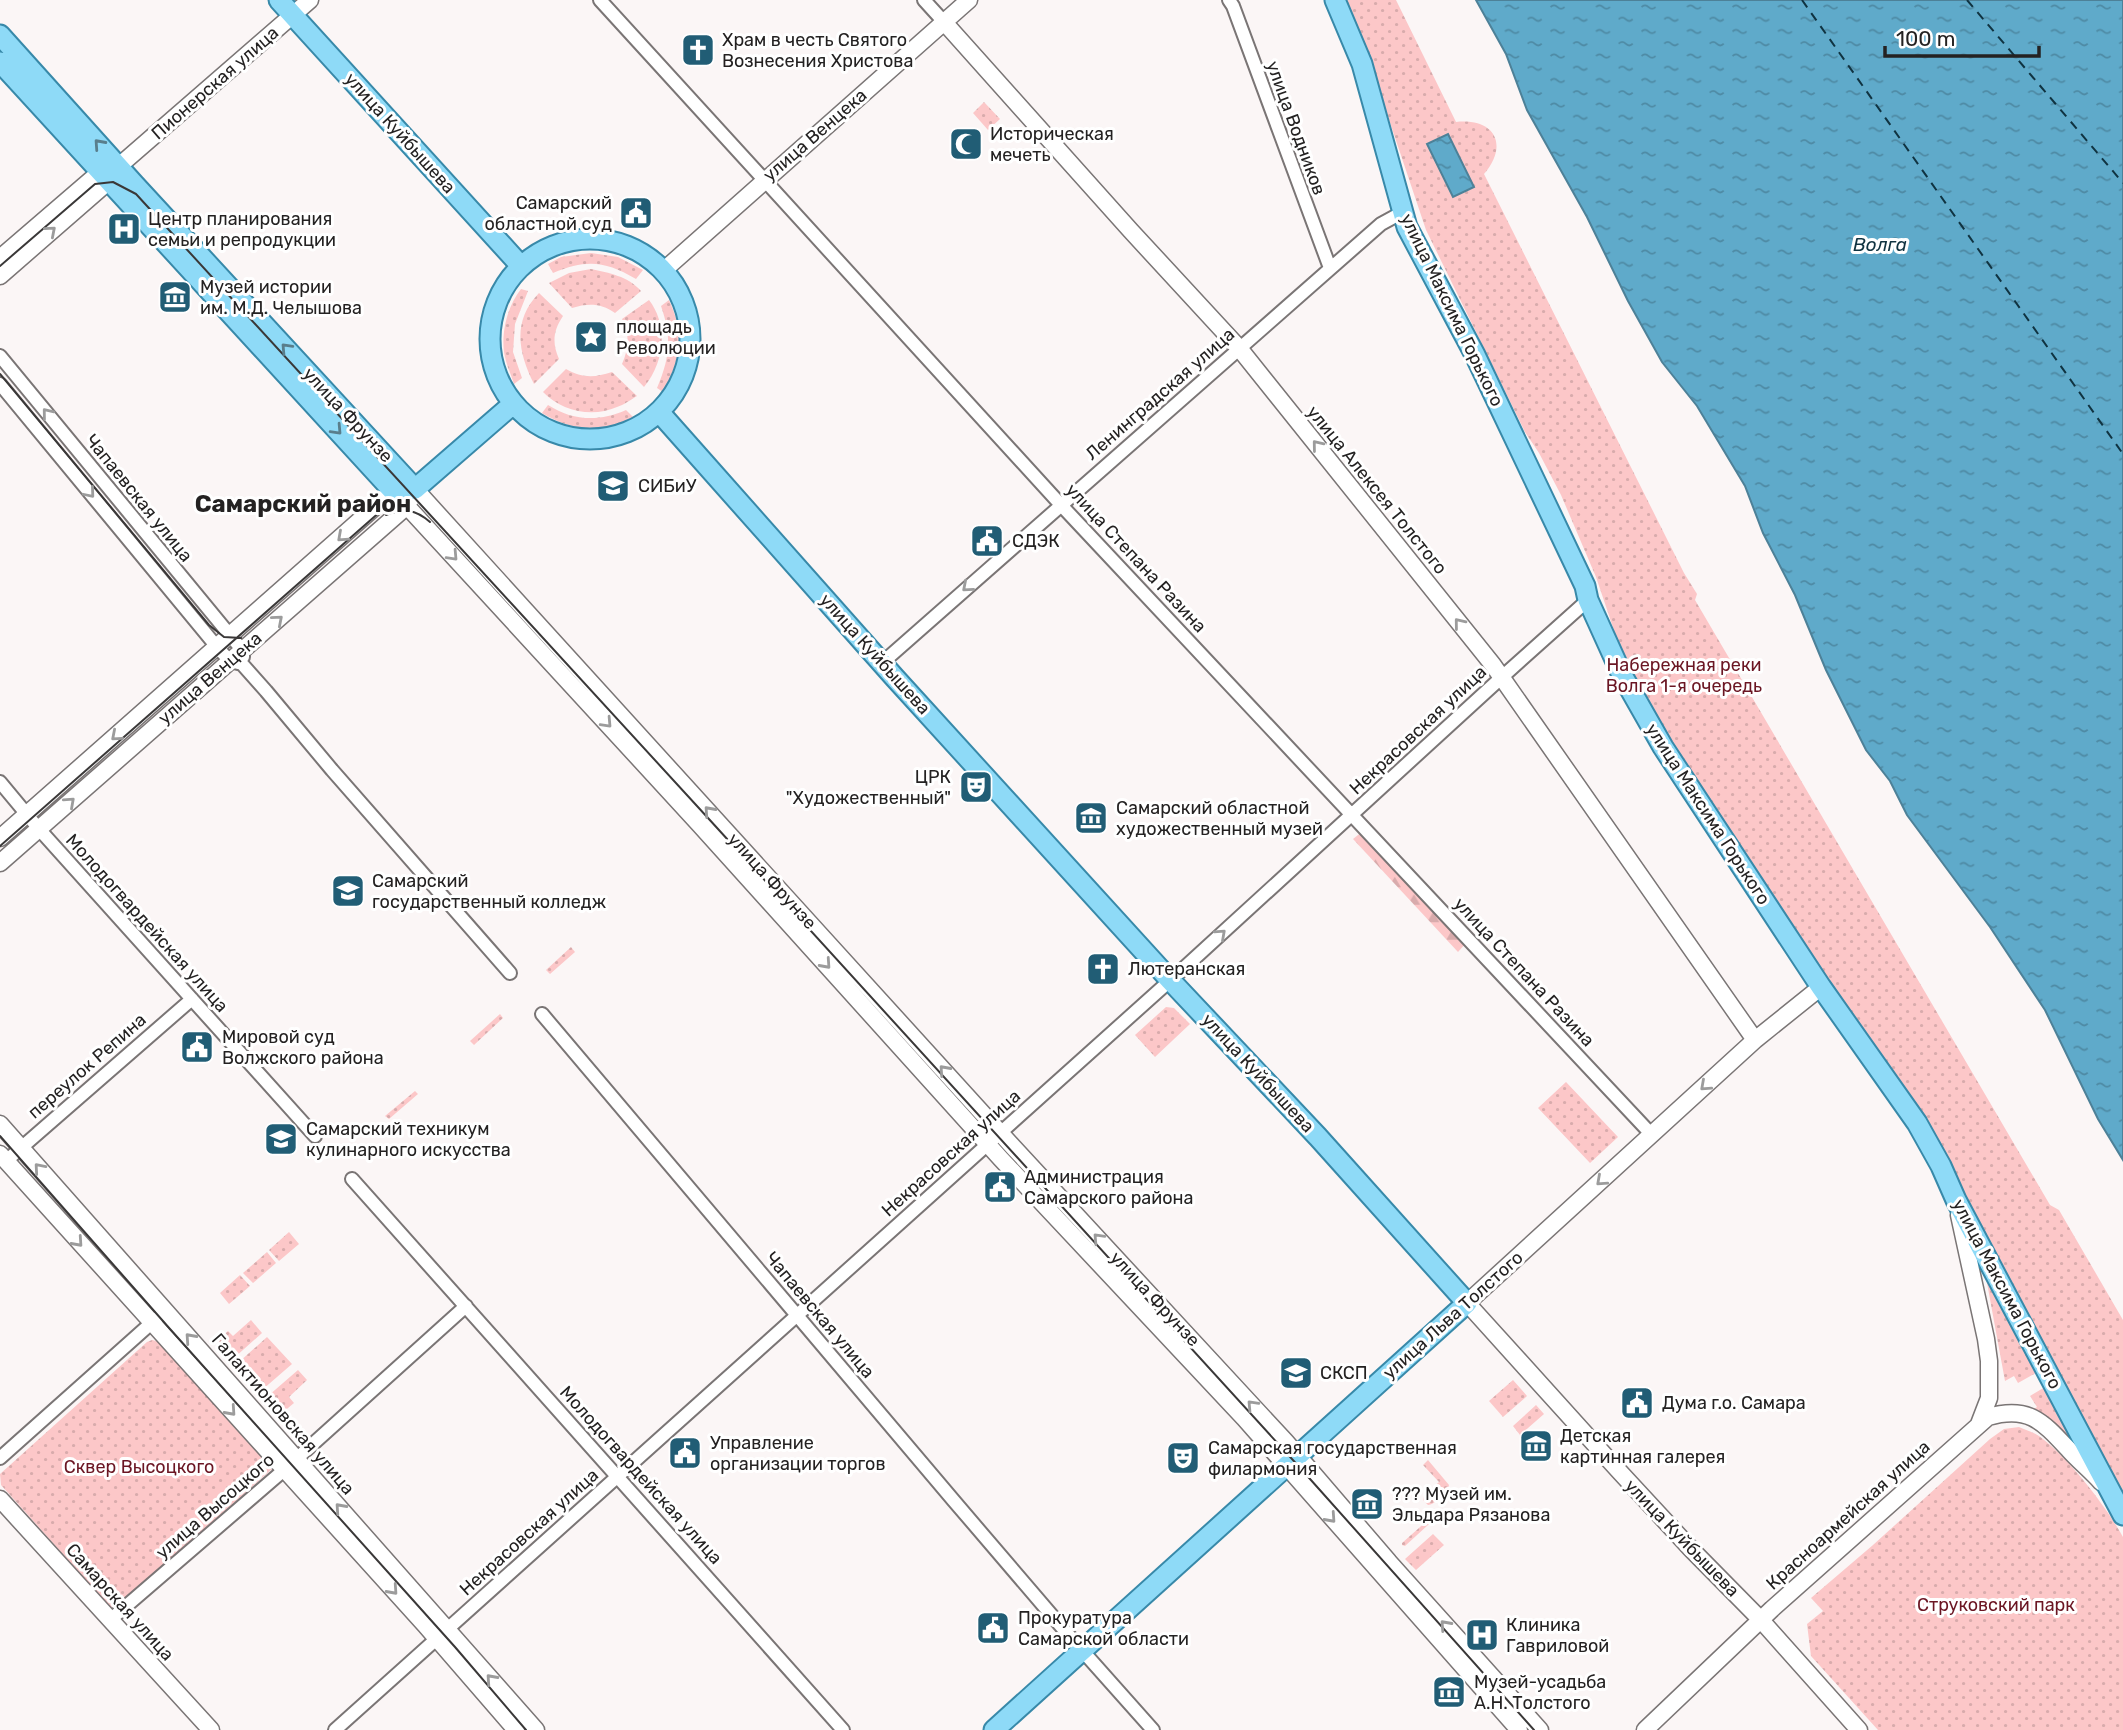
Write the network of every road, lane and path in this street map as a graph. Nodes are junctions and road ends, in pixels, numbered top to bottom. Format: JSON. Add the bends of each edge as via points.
{"nodes":[{"id":1,"x":279,"y":0,"type":"edge"},
{"id":2,"x":310,"y":0,"type":"edge"},
{"id":3,"x":600,"y":0,"type":"edge"},
{"id":4,"x":923,"y":0,"type":"edge"},
{"id":5,"x":969,"y":0,"type":"edge"},
{"id":6,"x":1229,"y":0,"type":"edge"},
{"id":7,"x":1335,"y":0,"type":"edge"},
{"id":8,"x":293,"y":16,"type":"junction"},
{"id":9,"x":944,"y":22,"type":"junction"},
{"id":10,"x":0,"y":35,"type":"edge"},
{"id":11,"x":0,"y":62,"type":"edge"},
{"id":12,"x":109,"y":173,"type":"junction"},
{"id":13,"x":765,"y":180,"type":"junction"},
{"id":14,"x":1402,"y":212,"type":"junction"},
{"id":15,"x":0,"y":258,"type":"edge"},
{"id":16,"x":521,"y":266,"type":"junction"},
{"id":17,"x":1330,"y":268,"type":"junction"},
{"id":18,"x":663,"y":271,"type":"junction"},
{"id":19,"x":0,"y":276,"type":"edge"},
{"id":20,"x":1239,"y":348,"type":"junction"},
{"id":21,"x":0,"y":356,"type":"edge"},
{"id":22,"x":0,"y":384,"type":"edge"},
{"id":23,"x":513,"y":404,"type":"junction"},
{"id":24,"x":660,"y":413,"type":"junction"},
{"id":25,"x":405,"y":495,"type":"junction"},
{"id":26,"x":1061,"y":505,"type":"junction"},
{"id":27,"x":1588,"y":600,"type":"junction"},
{"id":28,"x":224,"y":642,"type":"junction"},
{"id":29,"x":238,"y":659,"type":"junction"},
{"id":30,"x":882,"y":663,"type":"junction"},
{"id":31,"x":1502,"y":677,"type":"junction"},
{"id":32,"x":0,"y":782,"type":"edge"},
{"id":33,"x":1352,"y":814,"type":"junction"},
{"id":34,"x":27,"y":815,"type":"junction"},
{"id":35,"x":39,"y":829,"type":"junction"},
{"id":36,"x":0,"y":838,"type":"edge"},
{"id":37,"x":0,"y":863,"type":"edge"},
{"id":38,"x":510,"y":973,"type":"dead end"},
{"id":39,"x":1170,"y":980,"type":"junction"},
{"id":40,"x":1821,"y":987,"type":"junction"},
{"id":41,"x":192,"y":999,"type":"junction"},
{"id":42,"x":542,"y":1014,"type":"dead end"},
{"id":43,"x":1755,"y":1040,"type":"junction"},
{"id":44,"x":0,"y":1124,"type":"edge"},
{"id":45,"x":1001,"y":1132,"type":"junction"},
{"id":46,"x":1652,"y":1135,"type":"junction"},
{"id":47,"x":315,"y":1136,"type":"dead end"},
{"id":48,"x":988,"y":1144,"type":"junction"},
{"id":49,"x":21,"y":1147,"type":"junction"},
{"id":50,"x":3,"y":1158,"type":"edge"},
{"id":51,"x":352,"y":1179,"type":"dead end"},
{"id":52,"x":1956,"y":1200,"type":"junction"},
{"id":53,"x":1467,"y":1303,"type":"junction"},
{"id":54,"x":466,"y":1306,"type":"junction"},
{"id":55,"x":165,"y":1310,"type":"junction"},
{"id":56,"x":797,"y":1315,"type":"junction"},
{"id":57,"x":151,"y":1324,"type":"junction"},
{"id":58,"x":1979,"y":1424,"type":"junction"},
{"id":59,"x":0,"y":1458,"type":"edge"},
{"id":60,"x":296,"y":1459,"type":"junction"},
{"id":61,"x":1292,"y":1461,"type":"junction"},
{"id":62,"x":284,"y":1470,"type":"junction"},
{"id":63,"x":618,"y":1476,"type":"junction"},
{"id":64,"x":2112,"y":1495,"type":"junction"},
{"id":65,"x":0,"y":1499,"type":"edge"},
{"id":66,"x":2123,"y":1515,"type":"edge"},
{"id":67,"x":1760,"y":1619,"type":"junction"},
{"id":68,"x":110,"y":1620,"type":"junction"},
{"id":69,"x":442,"y":1634,"type":"junction"},
{"id":70,"x":1083,"y":1650,"type":"junction"},
{"id":71,"x":1682,"y":1693,"type":"junction"},
{"id":72,"x":211,"y":1730,"type":"edge"},
{"id":73,"x":335,"y":1730,"type":"edge"},
{"id":74,"x":516,"y":1730,"type":"edge"},
{"id":75,"x":536,"y":1730,"type":"edge"},
{"id":76,"x":843,"y":1730,"type":"edge"},
{"id":77,"x":994,"y":1730,"type":"edge"},
{"id":78,"x":1153,"y":1730,"type":"edge"},
{"id":79,"x":1520,"y":1730,"type":"edge"},
{"id":80,"x":1540,"y":1730,"type":"edge"},
{"id":81,"x":1638,"y":1730,"type":"edge"},
{"id":82,"x":1645,"y":1730,"type":"edge"},
{"id":83,"x":1859,"y":1730,"type":"edge"}],
"edges":[{"from":1,"to":8,"type":"main road","name":"улица Куйбышева"},
{"from":2,"to":8,"type":"main road","name":"Пионерская улица"},
{"from":3,"to":13,"type":"street","name":"улица Степана Разина"},
{"from":4,"to":9,"type":"street","name":"улица Алексея Толстого"},
{"from":5,"to":9,"type":"main road","name":"улица Венцека"},
{"from":6,"to":17,"type":"street","name":"улица Водников"},
{"from":7,"to":14,"type":"main road","name":"улица Максима Горького","via":[[1362,64]]},
{"from":8,"to":12,"type":"main road","name":"Пионерская улица"},
{"from":8,"to":16,"type":"main road","name":"улица Куйбышева"},
{"from":9,"to":13,"type":"main road","name":"улица Венцека"},
{"from":9,"to":20,"type":"main road","name":"улица Алексея Толстого"},
{"from":12,"to":10,"type":"main road","name":"улица Фрунзе","one_way":true},
{"from":11,"to":12,"type":"main road","name":"улица Фрунзе"},
{"from":12,"to":15,"type":"main road","name":"Пионерская улица"},
{"from":19,"to":12,"type":"main road","name":"Пионерская улица","one_way":true},
{"from":12,"to":25,"type":"main road","name":"улица Фрунзе"},
{"from":13,"to":18,"type":"main road","name":"улица Венцека"},
{"from":13,"to":26,"type":"street","name":"улица Степана Разина"},
{"from":14,"to":17,"type":"street","name":"Ленинградская улица"},
{"from":14,"to":27,"type":"main road","name":"улица Максима Горького","via":[[1481,367]]},
{"from":16,"to":18,"type":"main road","via":[[550,247],[597,239],[631,248]]},
{"from":16,"to":23,"type":"main road","via":[[500,293],[489,340],[496,378]]},
{"from":17,"to":20,"type":"street","name":"Ленинградская улица"},
{"from":18,"to":24,"type":"main road","via":[[684,306],[690,344],[680,383]]},
{"from":20,"to":26,"type":"street","name":"Ленинградская улица"},
{"from":31,"to":20,"type":"main road","name":"улица Алексея Толстого","one_way":true},
{"from":28,"to":21,"type":"street","name":"Чапаевская улица","one_way":true},
{"from":22,"to":28,"type":"street","name":"Чапаевская улица","one_way":true},
{"from":23,"to":24,"type":"main road","via":[[546,429],[585,440],[633,430]]},
{"from":23,"to":25,"type":"main road","name":"улица Венцека"},
{"from":24,"to":30,"type":"main road","name":"улица Куйбышева"},
{"from":25,"to":28,"type":"main road","name":"улица Венцека","one_way":true},
{"from":29,"to":25,"type":"main road","name":"улица Венцека","one_way":true},
{"from":45,"to":25,"type":"main road","name":"улица Фрунзе","one_way":true},
{"from":25,"to":48,"type":"main road","name":"улица Фрунзе","one_way":true},
{"from":26,"to":30,"type":"street","name":"Ленинградская улица","one_way":true},
{"from":26,"to":33,"type":"street","name":"улица Степана Разина"},
{"from":27,"to":31,"type":"street","name":"Некрасовская улица"},
{"from":27,"to":40,"type":"main road","name":"улица Максима Горького","via":[[1651,728]]},
{"from":28,"to":29,"type":"street","name":"Чапаевская улица"},
{"from":28,"to":34,"type":"main road","name":"улица Венцека","one_way":true},
{"from":35,"to":29,"type":"main road","name":"улица Венцека","one_way":true},
{"from":29,"to":38,"type":"street","name":"Чапаевская улица"},
{"from":30,"to":39,"type":"main road","name":"улица Куйбышева"},
{"from":31,"to":33,"type":"street","name":"Некрасовская улица"},
{"from":31,"to":43,"type":"main road","name":"улица Алексея Толстого"},
{"from":32,"to":34,"type":"street","name":"Молодогвардейская улица"},
{"from":39,"to":33,"type":"street","name":"Некрасовская улица","one_way":true},
{"from":33,"to":46,"type":"street","name":"улица Степана Разина"},
{"from":34,"to":35,"type":"street","name":"Молодогвардейская улица"},
{"from":34,"to":36,"type":"main road","name":"улица Венцека"},
{"from":35,"to":37,"type":"main road","name":"улица Венцека"},
{"from":35,"to":41,"type":"street","name":"Молодогвардейская улица"},
{"from":39,"to":45,"type":"street","name":"Некрасовская улица"},
{"from":39,"to":53,"type":"main road","name":"улица Куйбышева"},
{"from":40,"to":43,"type":"main road","name":"улица Льва Толстого"},
{"from":40,"to":52,"type":"main road","name":"улица Максима Горького","via":[[1917,1124]]},
{"from":41,"to":47,"type":"street","name":"Молодогвардейская улица"},
{"from":41,"to":49,"type":"street","name":"переулок Репина"},
{"from":42,"to":56,"type":"street","name":"Чапаевская улица"},
{"from":43,"to":46,"type":"main road","name":"улица Льва Толстого","one_way":true},
{"from":44,"to":49,"type":"main road","name":"Галактионовская улица"},
{"from":45,"to":48,"type":"street","name":"Некрасовская улица"},
{"from":61,"to":45,"type":"main road","name":"улица Фрунзе","one_way":true},
{"from":46,"to":53,"type":"main road","name":"улица Льва Толстого","one_way":true},
{"from":48,"to":56,"type":"street","name":"Некрасовская улица"},
{"from":48,"to":61,"type":"main road","name":"улица Фрунзе","via":[[1244,1418]]},
{"from":49,"to":50,"type":"street","name":"переулок Репина"},
{"from":55,"to":49,"type":"main road","name":"Галактионовская улица","one_way":true},
{"from":50,"to":57,"type":"main road","name":"Галактионовская улица","one_way":true},
{"from":51,"to":54,"type":"street","name":"Молодогвардейская улица"},
{"from":52,"to":58,"type":"main road","via":[[1989,1361],[1989,1398]]},
{"from":52,"to":64,"type":"main road","name":"улица Максима Горького"},
{"from":53,"to":61,"type":"main road","name":"улица Льва Толстого"},
{"from":53,"to":67,"type":"main road","name":"улица Куйбышева","via":[[1565,1414]]},
{"from":54,"to":60,"type":"street","name":"улица Высоцкого"},
{"from":54,"to":63,"type":"street","name":"Молодогвардейская улица"},
{"from":55,"to":57,"type":"street"},
{"from":60,"to":55,"type":"main road","name":"Галактионовская улица","one_way":true},
{"from":56,"to":63,"type":"street","name":"Некрасовская улица"},
{"from":56,"to":70,"type":"street","name":"Чапаевская улица"},
{"from":57,"to":59,"type":"street"},
{"from":57,"to":62,"type":"main road","name":"Галактионовская улица","one_way":true},
{"from":58,"to":64,"type":"main road","name":"Красноармейская улица","via":[[2002,1413],[2038,1419]]},
{"from":58,"to":67,"type":"main road","name":"Красноармейская улица"},
{"from":60,"to":62,"type":"street","name":"улица Высоцкого"},
{"from":69,"to":60,"type":"main road","name":"Галактионовская улица","one_way":true},
{"from":61,"to":70,"type":"main road","name":"улица Льва Толстого"},
{"from":61,"to":79,"type":"main road","name":"улица Фрунзе","one_way":true},
{"from":80,"to":61,"type":"main road","name":"улица Фрунзе","one_way":true},
{"from":62,"to":68,"type":"street","name":"улица Высоцкого"},
{"from":62,"to":69,"type":"main road","name":"Галактионовская улица","one_way":true},
{"from":63,"to":69,"type":"street","name":"Некрасовская улица"},
{"from":63,"to":76,"type":"street","name":"Молодогвардейская улица"},
{"from":64,"to":66,"type":"main road","name":"улица Максима Горького"},
{"from":65,"to":68,"type":"main road","name":"Самарская улица"},
{"from":67,"to":71,"type":"main road","name":"Красноармейская улица"},
{"from":67,"to":83,"type":"main road","name":"улица Куйбышева"},
{"from":68,"to":72,"type":"main road","name":"Самарская улица"},
{"from":69,"to":73,"type":"street","name":"Некрасовская улица"},
{"from":69,"to":74,"type":"main road","name":"Галактионовская улица"},
{"from":75,"to":69,"type":"main road","name":"Галактионовская улица","one_way":true},
{"from":70,"to":77,"type":"main road","name":"улица Льва Толстого"},
{"from":70,"to":78,"type":"street","name":"Чапаевская улица"},
{"from":71,"to":81,"type":"main road","name":"Красноармейская улица"},
{"from":71,"to":82,"type":"main road","name":"Красноармейская улица"}]}
